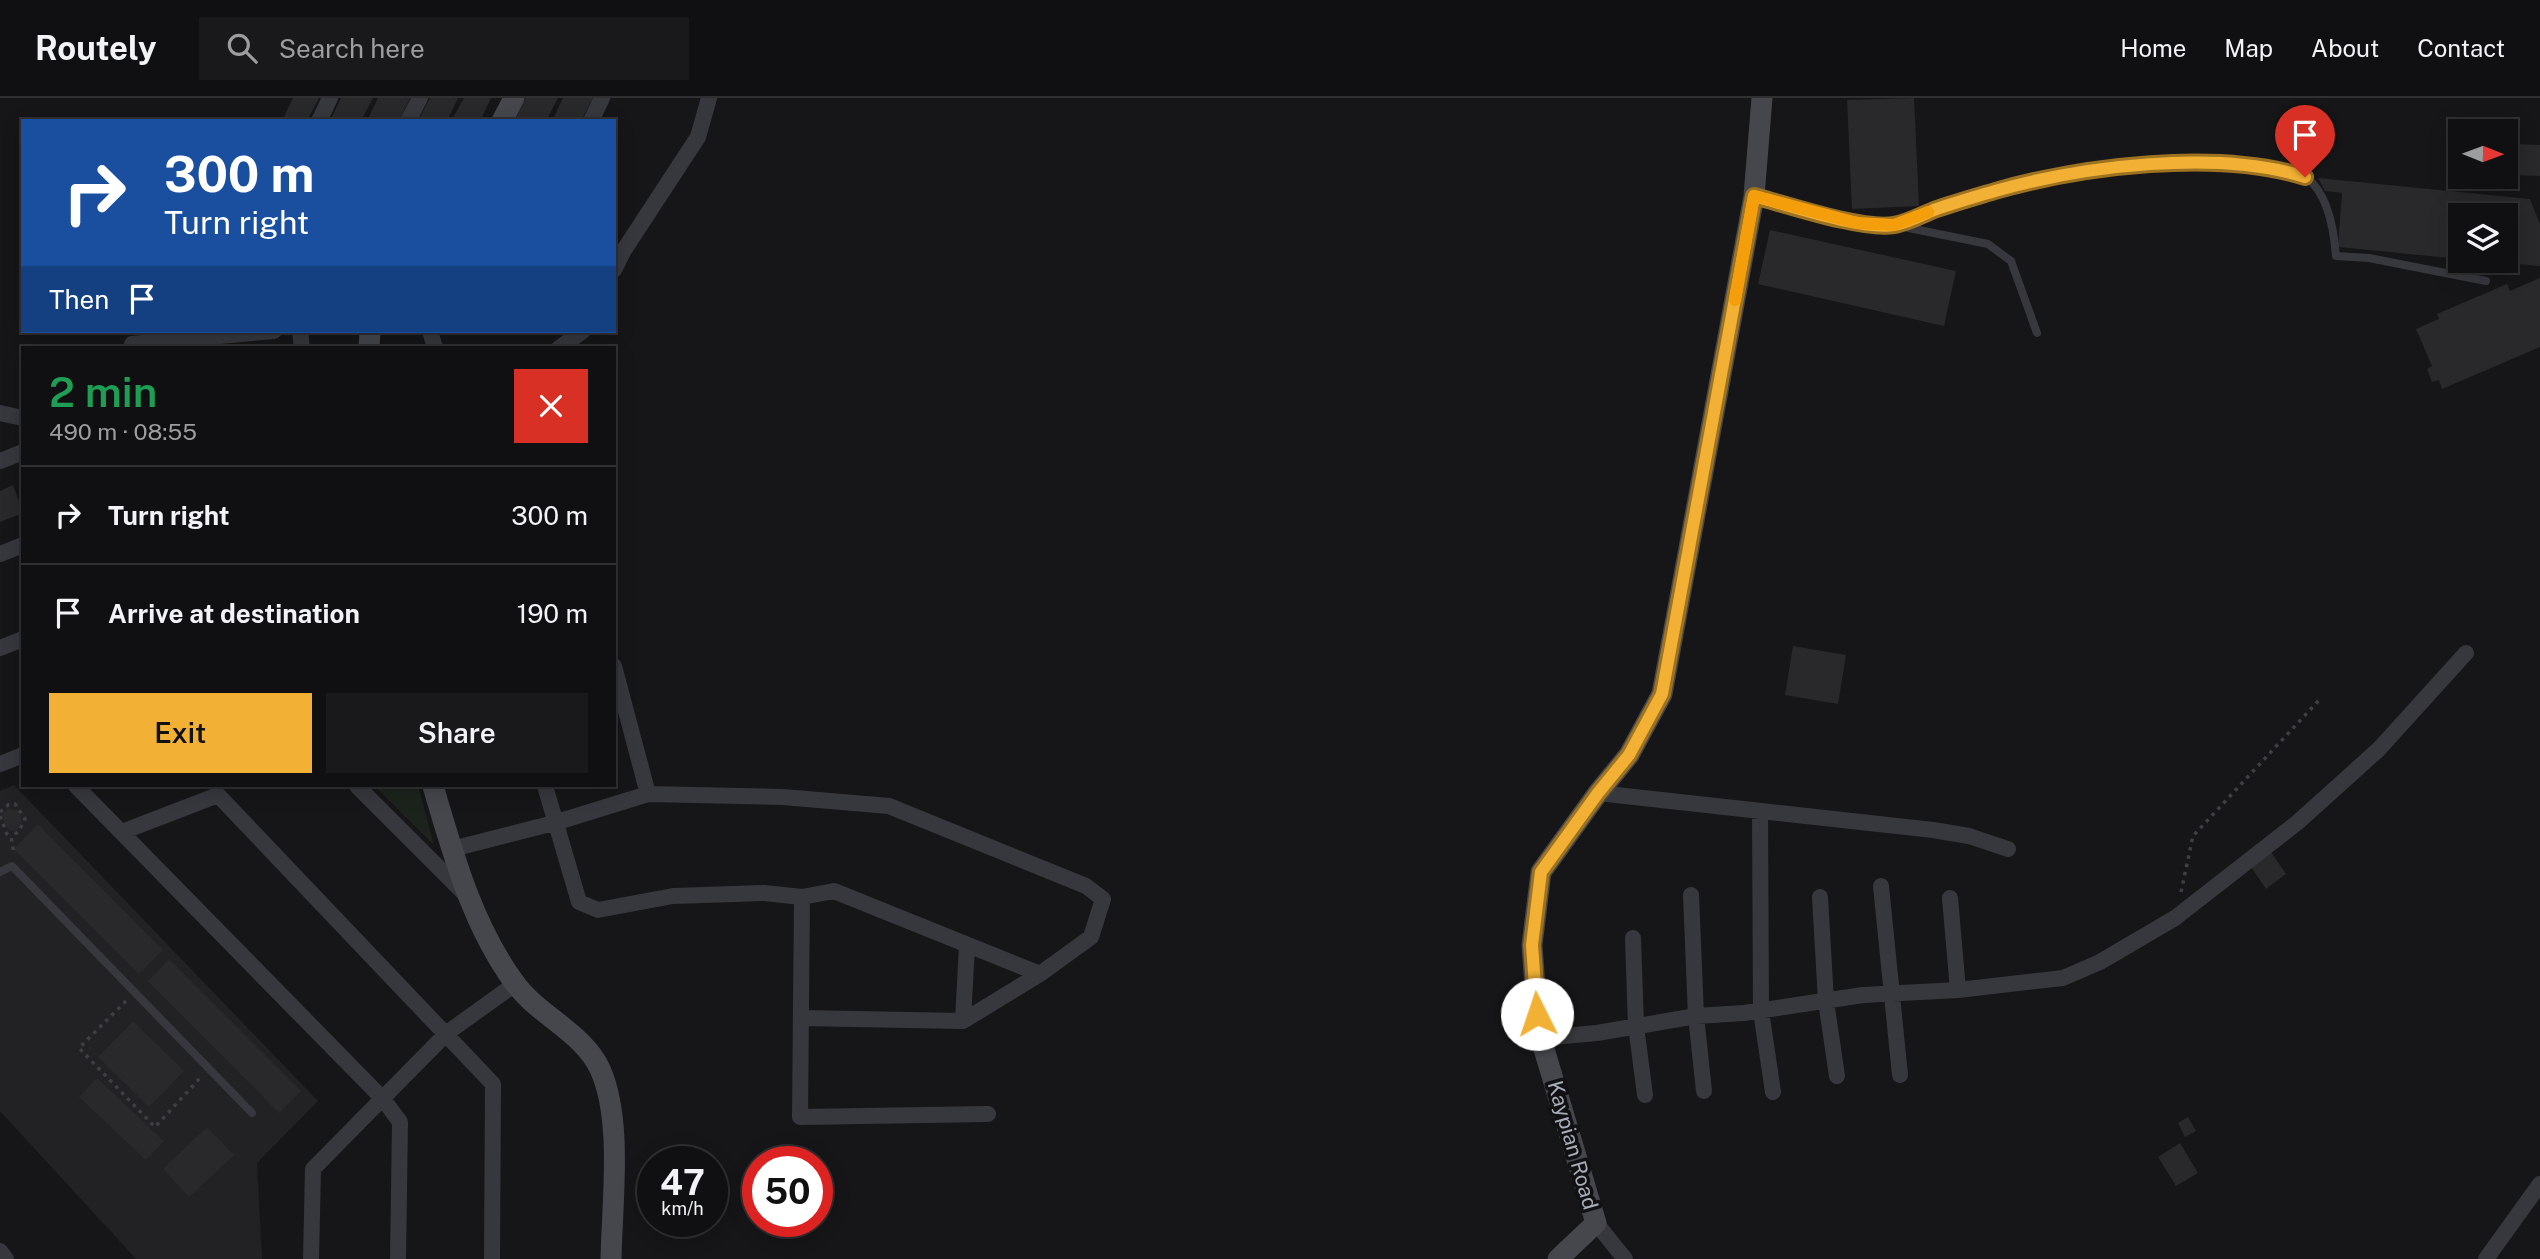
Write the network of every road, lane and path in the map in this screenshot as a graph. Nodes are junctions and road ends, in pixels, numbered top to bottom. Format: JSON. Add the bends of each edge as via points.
{"nodes":[{"id":1,"x":330,"y":98,"type":"edge"},
{"id":2,"x":420,"y":98,"type":"edge"},
{"id":3,"x":513,"y":98,"type":"edge"},
{"id":4,"x":602,"y":98,"type":"edge"},
{"id":5,"x":709,"y":98,"type":"edge"},
{"id":6,"x":1762,"y":98,"type":"edge"},
{"id":7,"x":320,"y":119,"type":"edge"},
{"id":8,"x":409,"y":119,"type":"edge"},
{"id":9,"x":503,"y":119,"type":"edge"},
{"id":10,"x":592,"y":119,"type":"edge"},
{"id":11,"x":1754,"y":196,"type":"junction"},
{"id":12,"x":1894,"y":225,"type":"junction"},
{"id":13,"x":616,"y":266,"type":"edge"},
{"id":14,"x":2486,"y":281,"type":"dead end"},
{"id":15,"x":2037,"y":332,"type":"dead end"},
{"id":16,"x":264,"y":333,"type":"edge"},
{"id":17,"x":580,"y":333,"type":"edge"},
{"id":18,"x":133,"y":341,"type":"edge"},
{"id":19,"x":214,"y":343,"type":"edge"},
{"id":20,"x":562,"y":346,"type":"edge"},
{"id":21,"x":0,"y":413,"type":"edge"},
{"id":22,"x":21,"y":418,"type":"edge"},
{"id":23,"x":21,"y":453,"type":"edge"},
{"id":24,"x":0,"y":461,"type":"edge"},
{"id":25,"x":21,"y":546,"type":"edge"},
{"id":26,"x":0,"y":554,"type":"edge"},
{"id":27,"x":21,"y":640,"type":"edge"},
{"id":28,"x":0,"y":648,"type":"edge"},
{"id":29,"x":2466,"y":653,"type":"dead end"},
{"id":30,"x":616,"y":674,"type":"edge"},
{"id":31,"x":2321,"y":698,"type":"dead end"},
{"id":32,"x":21,"y":756,"type":"edge"},
{"id":33,"x":0,"y":764,"type":"edge"},
{"id":34,"x":77,"y":787,"type":"edge"},
{"id":35,"x":358,"y":787,"type":"edge"},
{"id":36,"x":433,"y":787,"type":"edge"},
{"id":37,"x":545,"y":787,"type":"edge"},
{"id":38,"x":1598,"y":793,"type":"junction"},
{"id":39,"x":648,"y":794,"type":"junction"},
{"id":40,"x":1760,"y":811,"type":"junction"},
{"id":41,"x":0,"y":814,"type":"edge"},
{"id":42,"x":554,"y":823,"type":"junction"},
{"id":43,"x":122,"y":832,"type":"junction"},
{"id":44,"x":11,"y":837,"type":"junction"},
{"id":45,"x":452,"y":849,"type":"junction"},
{"id":46,"x":2008,"y":849,"type":"dead end"},
{"id":47,"x":14,"y":857,"type":"dead end"},
{"id":48,"x":0,"y":872,"type":"edge"},
{"id":49,"x":1881,"y":886,"type":"dead end"},
{"id":50,"x":1691,"y":895,"type":"dead end"},
{"id":51,"x":468,"y":897,"type":"junction"},
{"id":52,"x":802,"y":897,"type":"junction"},
{"id":53,"x":1821,"y":897,"type":"dead end"},
{"id":54,"x":1950,"y":898,"type":"dead end"},
{"id":55,"x":2175,"y":918,"type":"junction"},
{"id":56,"x":1633,"y":937,"type":"dead end"},
{"id":57,"x":967,"y":945,"type":"junction"},
{"id":58,"x":1040,"y":974,"type":"junction"},
{"id":59,"x":514,"y":984,"type":"junction"},
{"id":60,"x":1958,"y":990,"type":"junction"},
{"id":61,"x":135,"y":992,"type":"junction"},
{"id":62,"x":1891,"y":992,"type":"junction"},
{"id":63,"x":1826,"y":1000,"type":"junction"},
{"id":64,"x":1761,"y":1011,"type":"junction"},
{"id":65,"x":1696,"y":1016,"type":"junction"},
{"id":66,"x":801,"y":1018,"type":"junction"},
{"id":67,"x":963,"y":1021,"type":"junction"},
{"id":68,"x":1636,"y":1026,"type":"junction"},
{"id":69,"x":447,"y":1033,"type":"junction"},
{"id":70,"x":1541,"y":1038,"type":"junction"},
{"id":71,"x":209,"y":1069,"type":"junction"},
{"id":72,"x":1900,"y":1075,"type":"dead end"},
{"id":73,"x":1837,"y":1076,"type":"dead end"},
{"id":74,"x":1704,"y":1091,"type":"dead end"},
{"id":75,"x":1773,"y":1092,"type":"dead end"},
{"id":76,"x":1645,"y":1096,"type":"dead end"},
{"id":77,"x":383,"y":1098,"type":"junction"},
{"id":78,"x":252,"y":1113,"type":"dead end"},
{"id":79,"x":988,"y":1114,"type":"dead end"},
{"id":80,"x":2540,"y":1184,"type":"edge"},
{"id":81,"x":1597,"y":1223,"type":"junction"},
{"id":82,"x":0,"y":1251,"type":"edge"},
{"id":83,"x":6,"y":1259,"type":"edge"},
{"id":84,"x":311,"y":1259,"type":"edge"},
{"id":85,"x":398,"y":1259,"type":"edge"},
{"id":86,"x":492,"y":1259,"type":"edge"},
{"id":87,"x":611,"y":1259,"type":"edge"},
{"id":88,"x":1558,"y":1259,"type":"edge"},
{"id":89,"x":1625,"y":1259,"type":"edge"},
{"id":90,"x":2486,"y":1259,"type":"edge"}],
"edges":[{"from":1,"to":7,"type":"street"},
{"from":2,"to":8,"type":"street"},
{"from":3,"to":9,"type":"main road"},
{"from":4,"to":10,"type":"street"},
{"from":5,"to":13,"type":"street","via":[[698,137]]},
{"from":6,"to":11,"type":"main road","name":"Kaypian Road"},
{"from":11,"to":12,"type":"lane","via":[[1857,223]]},
{"from":11,"to":38,"type":"main road","name":"Kaypian Road","via":[[1662,694],[1629,755]]},
{"from":12,"to":14,"type":"lane","via":[[1994,192],[2078,172],[2220,163],[2305,177],[2319,191],[2334,233],[2336,256]]},
{"from":12,"to":15,"type":"lane","via":[[1988,244],[2011,261]]},
{"from":16,"to":19,"type":"street"},
{"from":17,"to":20,"type":"street"},
{"from":18,"to":19,"type":"street"},
{"from":21,"to":22,"type":"street"},
{"from":23,"to":24,"type":"street"},
{"from":25,"to":26,"type":"street"},
{"from":27,"to":28,"type":"street"},
{"from":29,"to":55,"type":"street","via":[[2379,749],[2298,822]]},
{"from":30,"to":39,"type":"street"},
{"from":31,"to":55,"type":"path","via":[[2193,836]]},
{"from":32,"to":33,"type":"street"},
{"from":34,"to":43,"type":"street"},
{"from":35,"to":51,"type":"street"},
{"from":36,"to":45,"type":"main road"},
{"from":37,"to":42,"type":"street"},
{"from":38,"to":40,"type":"street"},
{"from":38,"to":70,"type":"main road","name":"Kaypian Road","via":[[1541,872],[1532,945]]},
{"from":39,"to":42,"type":"street"},
{"from":39,"to":58,"type":"street","via":[[783,797],[889,806],[1086,886],[1102,899],[1091,937]]},
{"from":40,"to":46,"type":"street","via":[[1933,830]]},
{"from":40,"to":64,"type":"street"},
{"from":41,"to":44,"type":"path"},
{"from":41,"to":44,"type":"path","via":[[15,804],[25,819]]},
{"from":42,"to":45,"type":"street"},
{"from":42,"to":52,"type":"street","via":[[579,901],[598,910],[673,896],[764,893]]},
{"from":43,"to":69,"type":"street","via":[[218,795]]},
{"from":43,"to":77,"type":"street"},
{"from":44,"to":47,"type":"path"},
{"from":45,"to":51,"type":"main road"},
{"from":48,"to":61,"type":"lane","via":[[12,866]]},
{"from":49,"to":62,"type":"street"},
{"from":50,"to":65,"type":"street"},
{"from":51,"to":59,"type":"main road"},
{"from":52,"to":57,"type":"street","via":[[834,891]]},
{"from":52,"to":66,"type":"street"},
{"from":53,"to":63,"type":"street"},
{"from":54,"to":60,"type":"street"},
{"from":55,"to":60,"type":"street","via":[[2063,978]]},
{"from":56,"to":68,"type":"street"},
{"from":57,"to":58,"type":"street"},
{"from":57,"to":67,"type":"street"},
{"from":58,"to":67,"type":"street"},
{"from":59,"to":69,"type":"street"},
{"from":59,"to":87,"type":"main road","via":[[581,1043],[599,1066],[611,1100]]},
{"from":60,"to":62,"type":"street"},
{"from":61,"to":71,"type":"lane"},
{"from":61,"to":71,"type":"path","via":[[79,1048],[155,1127]]},
{"from":62,"to":63,"type":"street"},
{"from":62,"to":72,"type":"street"},
{"from":63,"to":64,"type":"street"},
{"from":63,"to":73,"type":"street"},
{"from":64,"to":65,"type":"street"},
{"from":64,"to":75,"type":"street"},
{"from":65,"to":68,"type":"street"},
{"from":65,"to":74,"type":"street"},
{"from":66,"to":67,"type":"street"},
{"from":66,"to":79,"type":"street","via":[[800,1117]]},
{"from":68,"to":70,"type":"street"},
{"from":68,"to":76,"type":"street"},
{"from":69,"to":77,"type":"street"},
{"from":69,"to":86,"type":"street","via":[[493,1084]]},
{"from":70,"to":81,"type":"main road","name":"Kaypian Road"},
{"from":71,"to":78,"type":"lane"},
{"from":77,"to":84,"type":"street","via":[[313,1169]]},
{"from":77,"to":85,"type":"street","via":[[400,1122]]},
{"from":80,"to":90,"type":"street"},
{"from":81,"to":88,"type":"main road","name":"Kaypian Road"},
{"from":81,"to":89,"type":"street"},
{"from":82,"to":83,"type":"street"}]}
